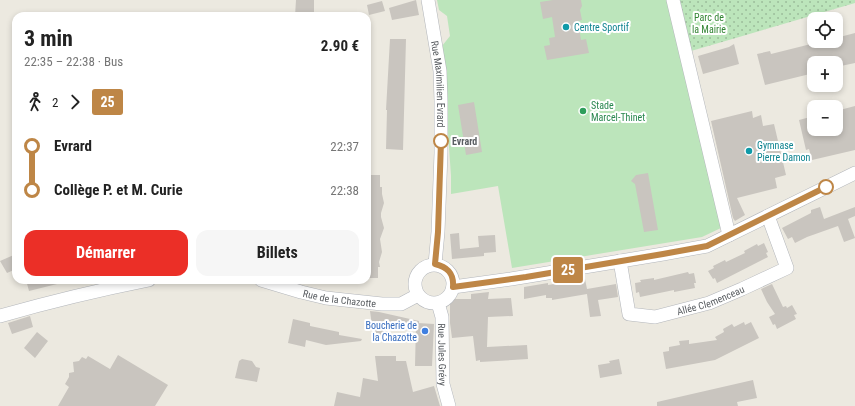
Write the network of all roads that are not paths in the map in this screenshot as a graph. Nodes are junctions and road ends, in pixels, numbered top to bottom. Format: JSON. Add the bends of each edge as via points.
{"nodes":[{"id":1,"x":428,"y":0,"type":"edge"},
{"id":2,"x":673,"y":0,"type":"edge"},
{"id":3,"x":855,"y":173,"type":"edge"},
{"id":4,"x":768,"y":216,"type":"junction"},
{"id":5,"x":729,"y":235,"type":"junction"},
{"id":6,"x":620,"y":261,"type":"junction"},
{"id":7,"x":435,"y":264,"type":"junction"},
{"id":8,"x":131,"y":284,"type":"edge"},
{"id":9,"x":274,"y":284,"type":"edge"},
{"id":10,"x":453,"y":287,"type":"junction"},
{"id":11,"x":418,"y":295,"type":"junction"},
{"id":12,"x":438,"y":303,"type":"junction"},
{"id":13,"x":0,"y":316,"type":"edge"},
{"id":14,"x":449,"y":406,"type":"edge"}],
"edges":[{"from":1,"to":7,"type":"street","name":"Rue Maximilien Evrard","via":[[440,71],[441,101]]},
{"from":2,"to":5,"type":"street"},
{"from":3,"to":4,"type":"street"},
{"from":4,"to":5,"type":"street"},
{"from":4,"to":6,"type":"street","name":"Allée Clemenceau","via":[[787,268],[709,303],[655,317],[628,314]]},
{"from":5,"to":6,"type":"street","via":[[707,246]]},
{"from":6,"to":10,"type":"street"},
{"from":7,"to":10,"type":"street","via":[[447,269],[451,274]]},
{"from":7,"to":11,"type":"street","via":[[428,265],[417,275],[415,288]]},
{"from":8,"to":13,"type":"street"},
{"from":9,"to":11,"type":"street","name":"Rue de la Chazotte","via":[[326,298],[382,304],[401,304]]},
{"from":10,"to":12,"type":"street","via":[[451,294]]},
{"from":11,"to":12,"type":"street","via":[[431,303]]},
{"from":12,"to":14,"type":"street","name":"Rue Jules Grévy","via":[[442,317],[443,384]]}]}
